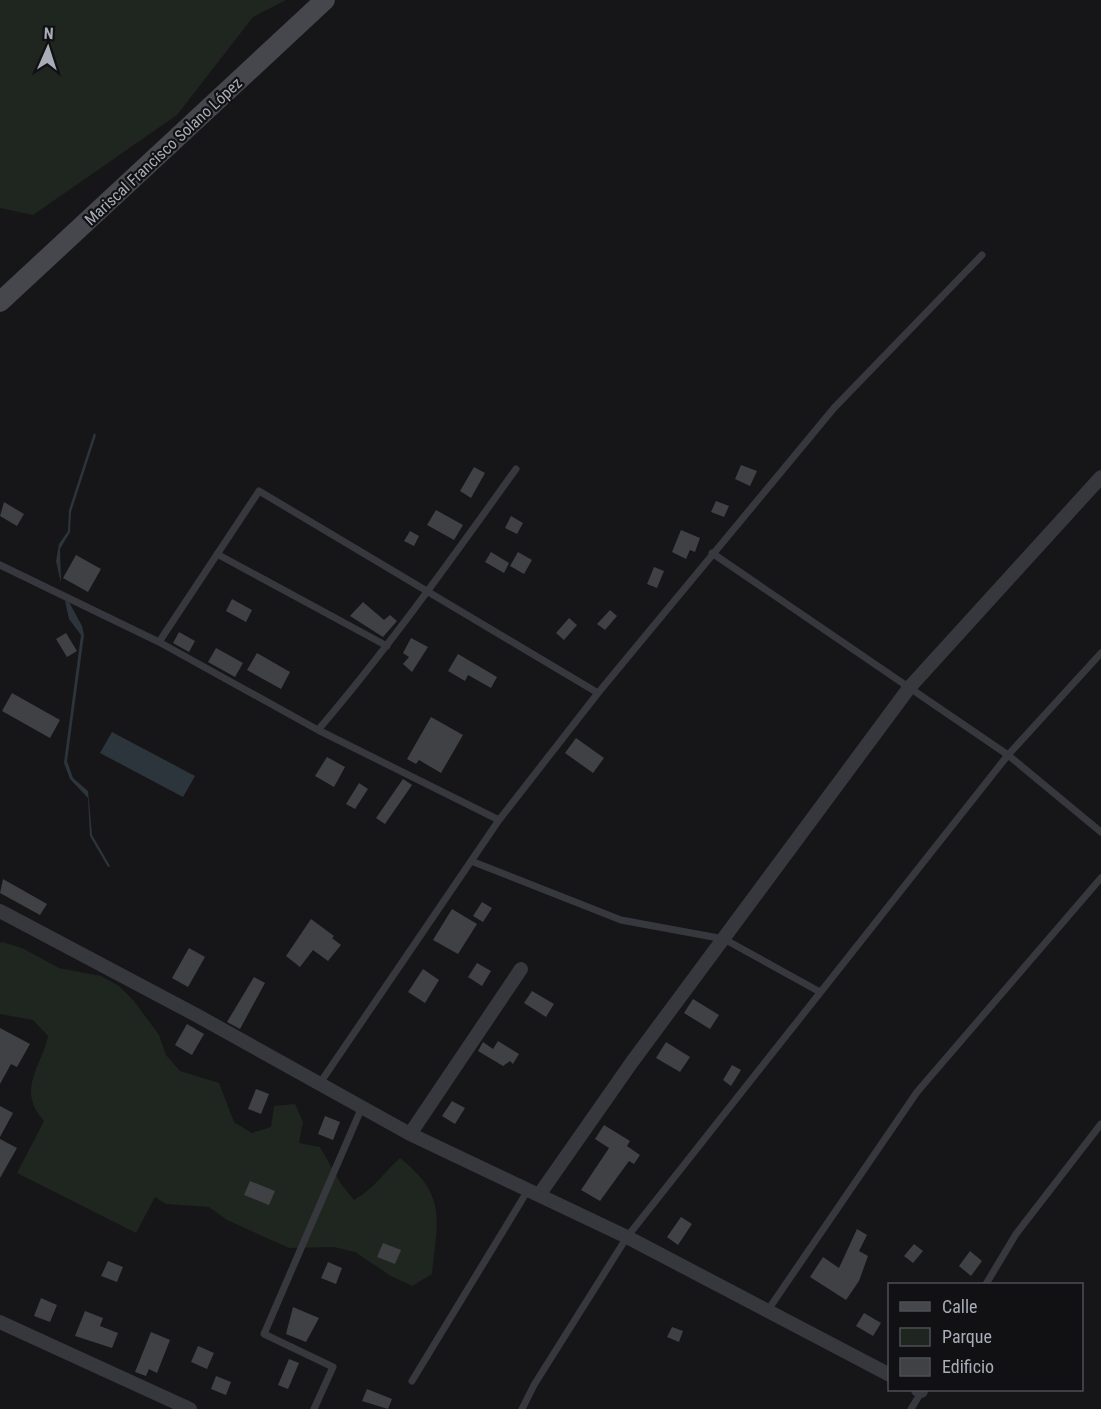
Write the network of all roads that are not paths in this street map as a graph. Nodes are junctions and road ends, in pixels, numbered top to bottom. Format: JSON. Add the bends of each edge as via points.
{"nodes":[{"id":1,"x":325,"y":0,"type":"edge"},
{"id":2,"x":982,"y":255,"type":"dead end"},
{"id":3,"x":0,"y":302,"type":"edge"},
{"id":4,"x":516,"y":469,"type":"dead end"},
{"id":5,"x":1101,"y":477,"type":"edge"},
{"id":6,"x":712,"y":553,"type":"junction"},
{"id":7,"x":217,"y":554,"type":"junction"},
{"id":8,"x":0,"y":565,"type":"edge"},
{"id":9,"x":428,"y":592,"type":"junction"},
{"id":10,"x":159,"y":642,"type":"junction"},
{"id":11,"x":387,"y":646,"type":"junction"},
{"id":12,"x":1101,"y":653,"type":"edge"},
{"id":13,"x":909,"y":688,"type":"junction"},
{"id":14,"x":598,"y":693,"type":"junction"},
{"id":15,"x":318,"y":730,"type":"junction"},
{"id":16,"x":1008,"y":755,"type":"junction"},
{"id":17,"x":499,"y":820,"type":"junction"},
{"id":18,"x":1101,"y":832,"type":"edge"},
{"id":19,"x":471,"y":861,"type":"junction"},
{"id":20,"x":1101,"y":878,"type":"edge"},
{"id":21,"x":0,"y":911,"type":"edge"},
{"id":22,"x":724,"y":939,"type":"junction"},
{"id":23,"x":521,"y":969,"type":"dead end"},
{"id":24,"x":820,"y":992,"type":"junction"},
{"id":25,"x":320,"y":1083,"type":"junction"},
{"id":26,"x":362,"y":1107,"type":"junction"},
{"id":27,"x":1101,"y":1124,"type":"edge"},
{"id":28,"x":410,"y":1134,"type":"junction"},
{"id":29,"x":534,"y":1192,"type":"junction"},
{"id":30,"x":627,"y":1238,"type":"junction"},
{"id":31,"x":987,"y":1283,"type":"edge"},
{"id":32,"x":768,"y":1310,"type":"junction"},
{"id":33,"x":0,"y":1322,"type":"edge"},
{"id":34,"x":888,"y":1374,"type":"edge"},
{"id":35,"x":412,"y":1381,"type":"dead end"},
{"id":36,"x":920,"y":1391,"type":"edge"},
{"id":37,"x":188,"y":1409,"type":"edge"},
{"id":38,"x":314,"y":1409,"type":"edge"},
{"id":39,"x":522,"y":1409,"type":"edge"},
{"id":40,"x":911,"y":1409,"type":"edge"}],
"edges":[{"from":1,"to":3,"type":"main road","name":"Mariscal Francisco Solano López"},
{"from":2,"to":6,"type":"lane","via":[[834,408]]},
{"from":4,"to":9,"type":"lane"},
{"from":5,"to":13,"type":"street"},
{"from":6,"to":13,"type":"lane"},
{"from":6,"to":14,"type":"lane"},
{"from":7,"to":9,"type":"lane","via":[[259,491]]},
{"from":7,"to":10,"type":"lane"},
{"from":7,"to":11,"type":"lane"},
{"from":8,"to":10,"type":"lane"},
{"from":9,"to":11,"type":"lane"},
{"from":9,"to":14,"type":"lane"},
{"from":10,"to":15,"type":"lane"},
{"from":11,"to":15,"type":"lane"},
{"from":12,"to":16,"type":"lane"},
{"from":13,"to":16,"type":"lane"},
{"from":13,"to":22,"type":"street"},
{"from":14,"to":17,"type":"lane"},
{"from":15,"to":17,"type":"lane"},
{"from":16,"to":18,"type":"lane"},
{"from":16,"to":24,"type":"lane"},
{"from":17,"to":19,"type":"lane"},
{"from":19,"to":22,"type":"lane","via":[[621,920]]},
{"from":19,"to":25,"type":"lane"},
{"from":20,"to":32,"type":"lane","via":[[916,1092]]},
{"from":21,"to":25,"type":"street"},
{"from":22,"to":24,"type":"lane"},
{"from":22,"to":29,"type":"street"},
{"from":23,"to":28,"type":"street"},
{"from":24,"to":30,"type":"lane"},
{"from":25,"to":26,"type":"street"},
{"from":26,"to":28,"type":"street"},
{"from":26,"to":38,"type":"lane","via":[[264,1334],[333,1367]]},
{"from":27,"to":31,"type":"lane","via":[[1016,1234]]},
{"from":28,"to":29,"type":"street"},
{"from":29,"to":30,"type":"street"},
{"from":29,"to":35,"type":"lane"},
{"from":30,"to":32,"type":"street"},
{"from":30,"to":39,"type":"lane"},
{"from":32,"to":34,"type":"street"},
{"from":33,"to":37,"type":"street"},
{"from":36,"to":40,"type":"lane"}]}
